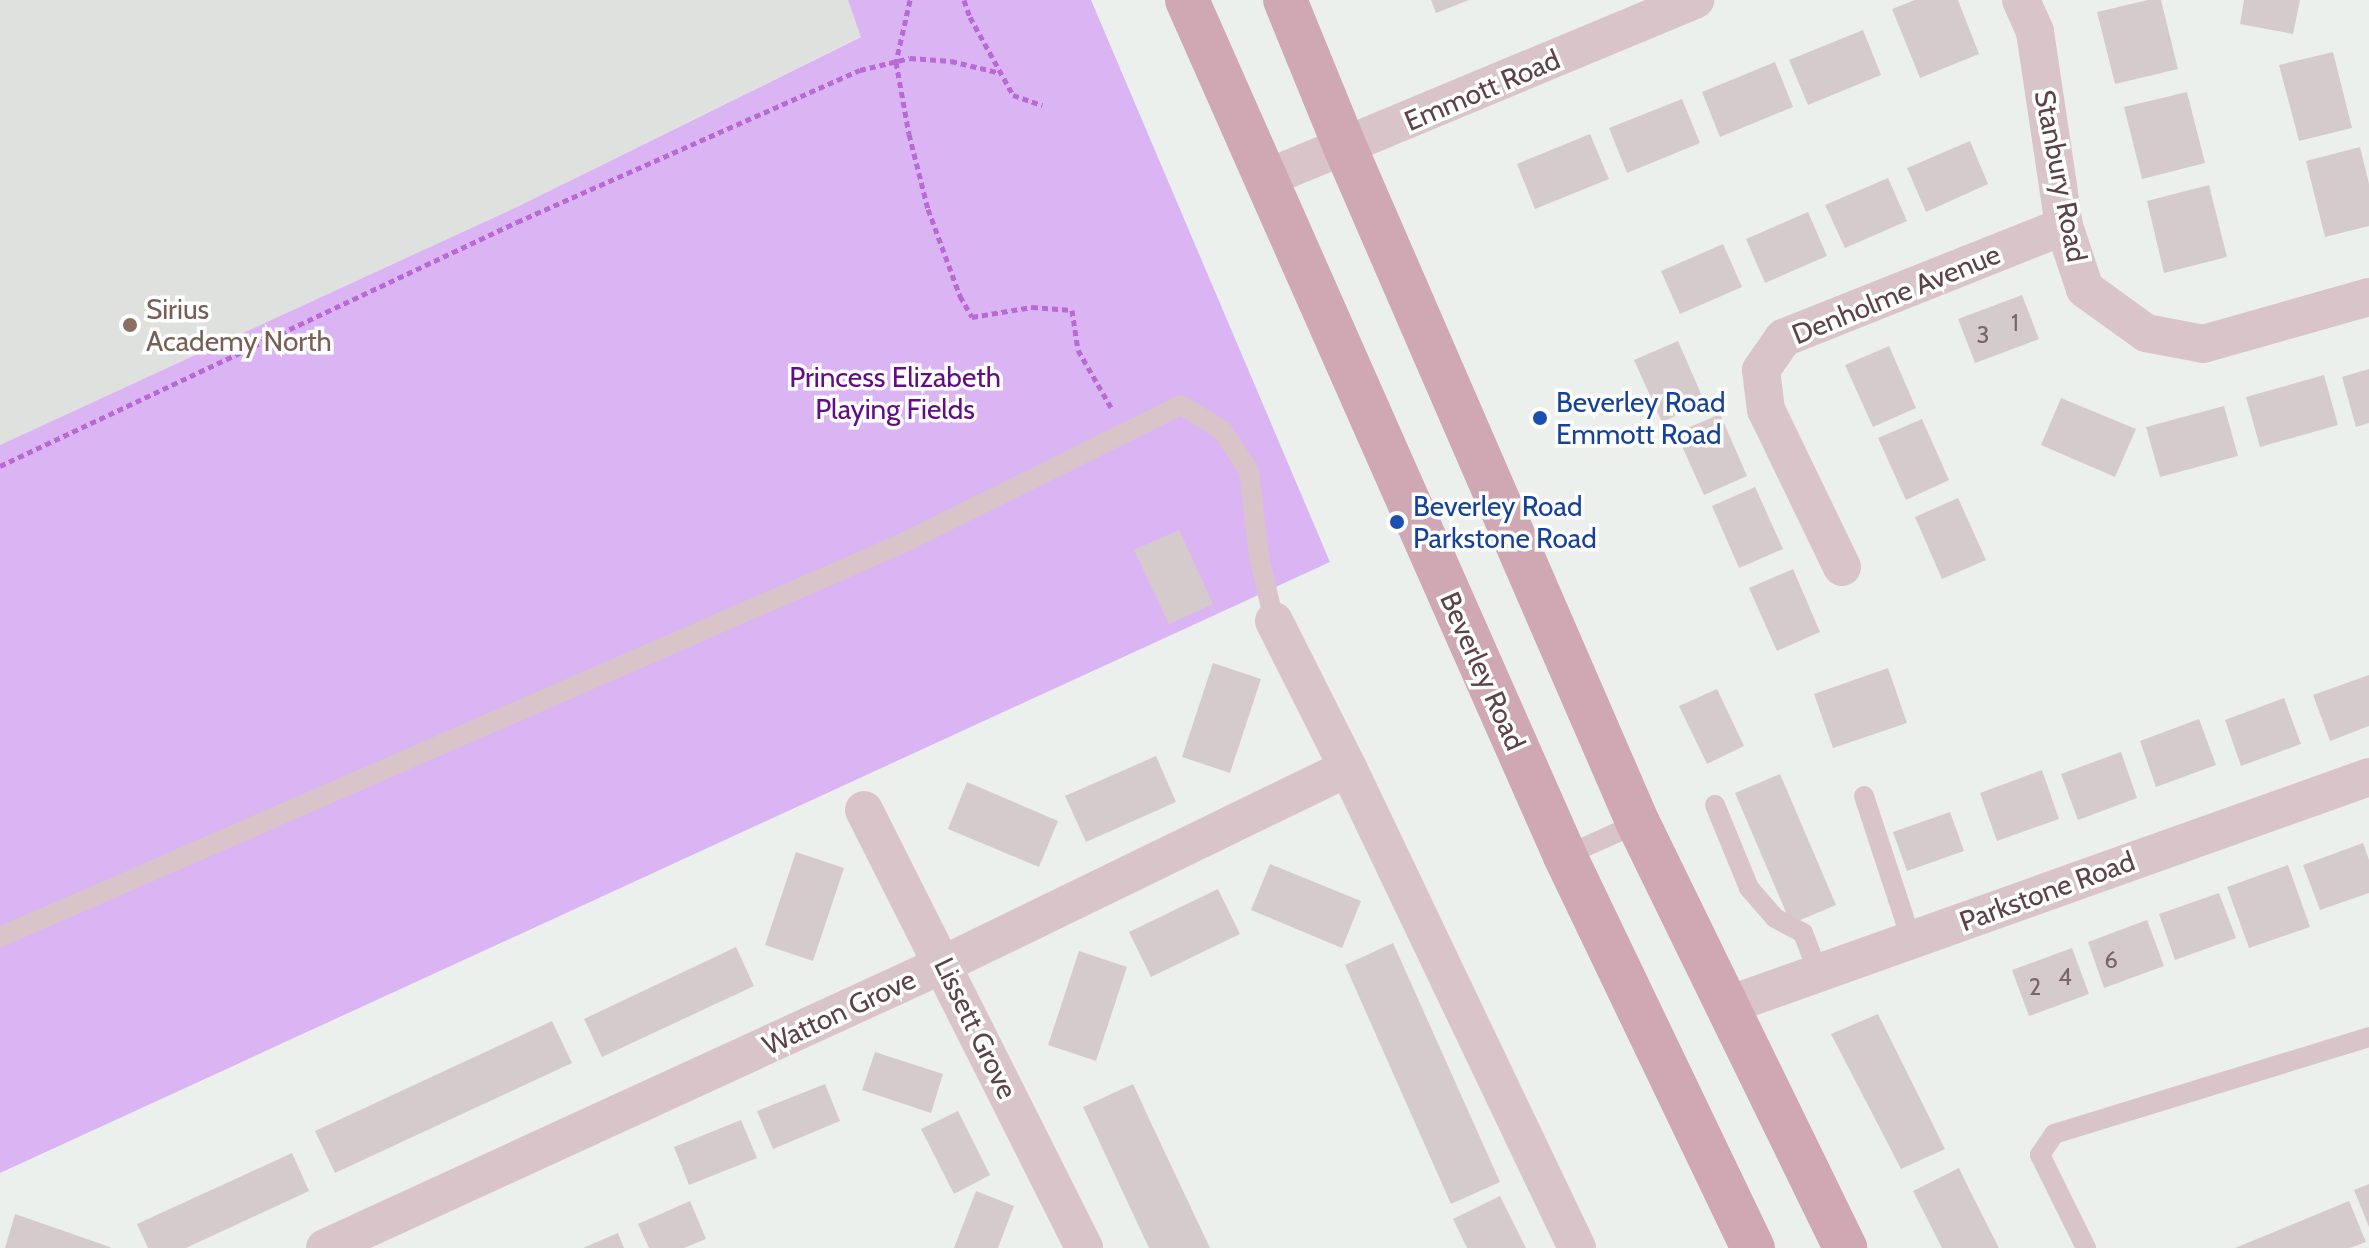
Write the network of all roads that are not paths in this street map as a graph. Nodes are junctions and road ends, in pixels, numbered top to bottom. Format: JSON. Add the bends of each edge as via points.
{"nodes":[{"id":1,"x":1187,"y":0,"type":"edge"},
{"id":2,"x":1285,"y":0,"type":"edge"},
{"id":3,"x":1695,"y":0,"type":"edge"},
{"id":4,"x":2021,"y":0,"type":"edge"},
{"id":5,"x":1345,"y":147,"type":"junction"},
{"id":6,"x":1267,"y":178,"type":"junction"},
{"id":7,"x":2064,"y":226,"type":"junction"},
{"id":8,"x":2369,"y":297,"type":"edge"},
{"id":9,"x":1842,"y":567,"type":"dead end"},
{"id":10,"x":1274,"y":621,"type":"joint"},
{"id":11,"x":1348,"y":768,"type":"junction"},
{"id":12,"x":2369,"y":777,"type":"edge"},
{"id":13,"x":1864,"y":796,"type":"dead end"},
{"id":14,"x":1715,"y":805,"type":"dead end"},
{"id":15,"x":864,"y":810,"type":"dead end"},
{"id":16,"x":1638,"y":823,"type":"junction"},
{"id":17,"x":1565,"y":856,"type":"junction"},
{"id":18,"x":0,"y":937,"type":"edge"},
{"id":19,"x":1911,"y":939,"type":"junction"},
{"id":20,"x":944,"y":964,"type":"junction"},
{"id":21,"x":1818,"y":972,"type":"junction"},
{"id":22,"x":1726,"y":1006,"type":"junction"},
{"id":23,"x":2369,"y":1037,"type":"edge"},
{"id":24,"x":325,"y":1248,"type":"edge"},
{"id":25,"x":1084,"y":1248,"type":"edge"},
{"id":26,"x":1577,"y":1248,"type":"edge"},
{"id":27,"x":1753,"y":1248,"type":"edge"},
{"id":28,"x":1845,"y":1248,"type":"edge"},
{"id":29,"x":2086,"y":1248,"type":"edge"}],
"edges":[{"from":1,"to":6,"type":"main road","name":"Beverley Road"},
{"from":2,"to":5,"type":"main road"},
{"from":3,"to":5,"type":"street","name":"Emmott Road"},
{"from":4,"to":7,"type":"street","name":"Stanbury Road","via":[[2035,32]]},
{"from":5,"to":6,"type":"street","name":"Emmott Road"},
{"from":5,"to":16,"type":"main road"},
{"from":6,"to":17,"type":"main road","name":"Beverley Road"},
{"from":7,"to":8,"type":"street","name":"Stanbury Road","via":[[2085,289],[2146,333],[2203,344]]},
{"from":7,"to":9,"type":"street","name":"Denholme Avenue","via":[[1783,338],[1761,370],[1766,410]]},
{"from":10,"to":11,"type":"street"},
{"from":10,"to":18,"type":"lane","via":[[1259,556],[1249,471],[1222,430],[1181,405],[901,544]]},
{"from":11,"to":20,"type":"street","name":"Watton Grove"},
{"from":11,"to":26,"type":"street"},
{"from":12,"to":19,"type":"street","name":"Parkstone Road"},
{"from":13,"to":19,"type":"lane"},
{"from":14,"to":21,"type":"lane","via":[[1749,888],[1775,918],[1803,933]]},
{"from":15,"to":20,"type":"street","name":"Lissett Grove"},
{"from":16,"to":17,"type":"lane"},
{"from":16,"to":22,"type":"main road"},
{"from":17,"to":27,"type":"main road","name":"Beverley Road"},
{"from":19,"to":21,"type":"street","name":"Parkstone Road"},
{"from":20,"to":24,"type":"street","name":"Watton Grove"},
{"from":20,"to":25,"type":"street","name":"Lissett Grove"},
{"from":21,"to":22,"type":"street","name":"Parkstone Road"},
{"from":22,"to":28,"type":"main road"},
{"from":23,"to":29,"type":"lane","via":[[2054,1134],[2040,1155]]}]}
